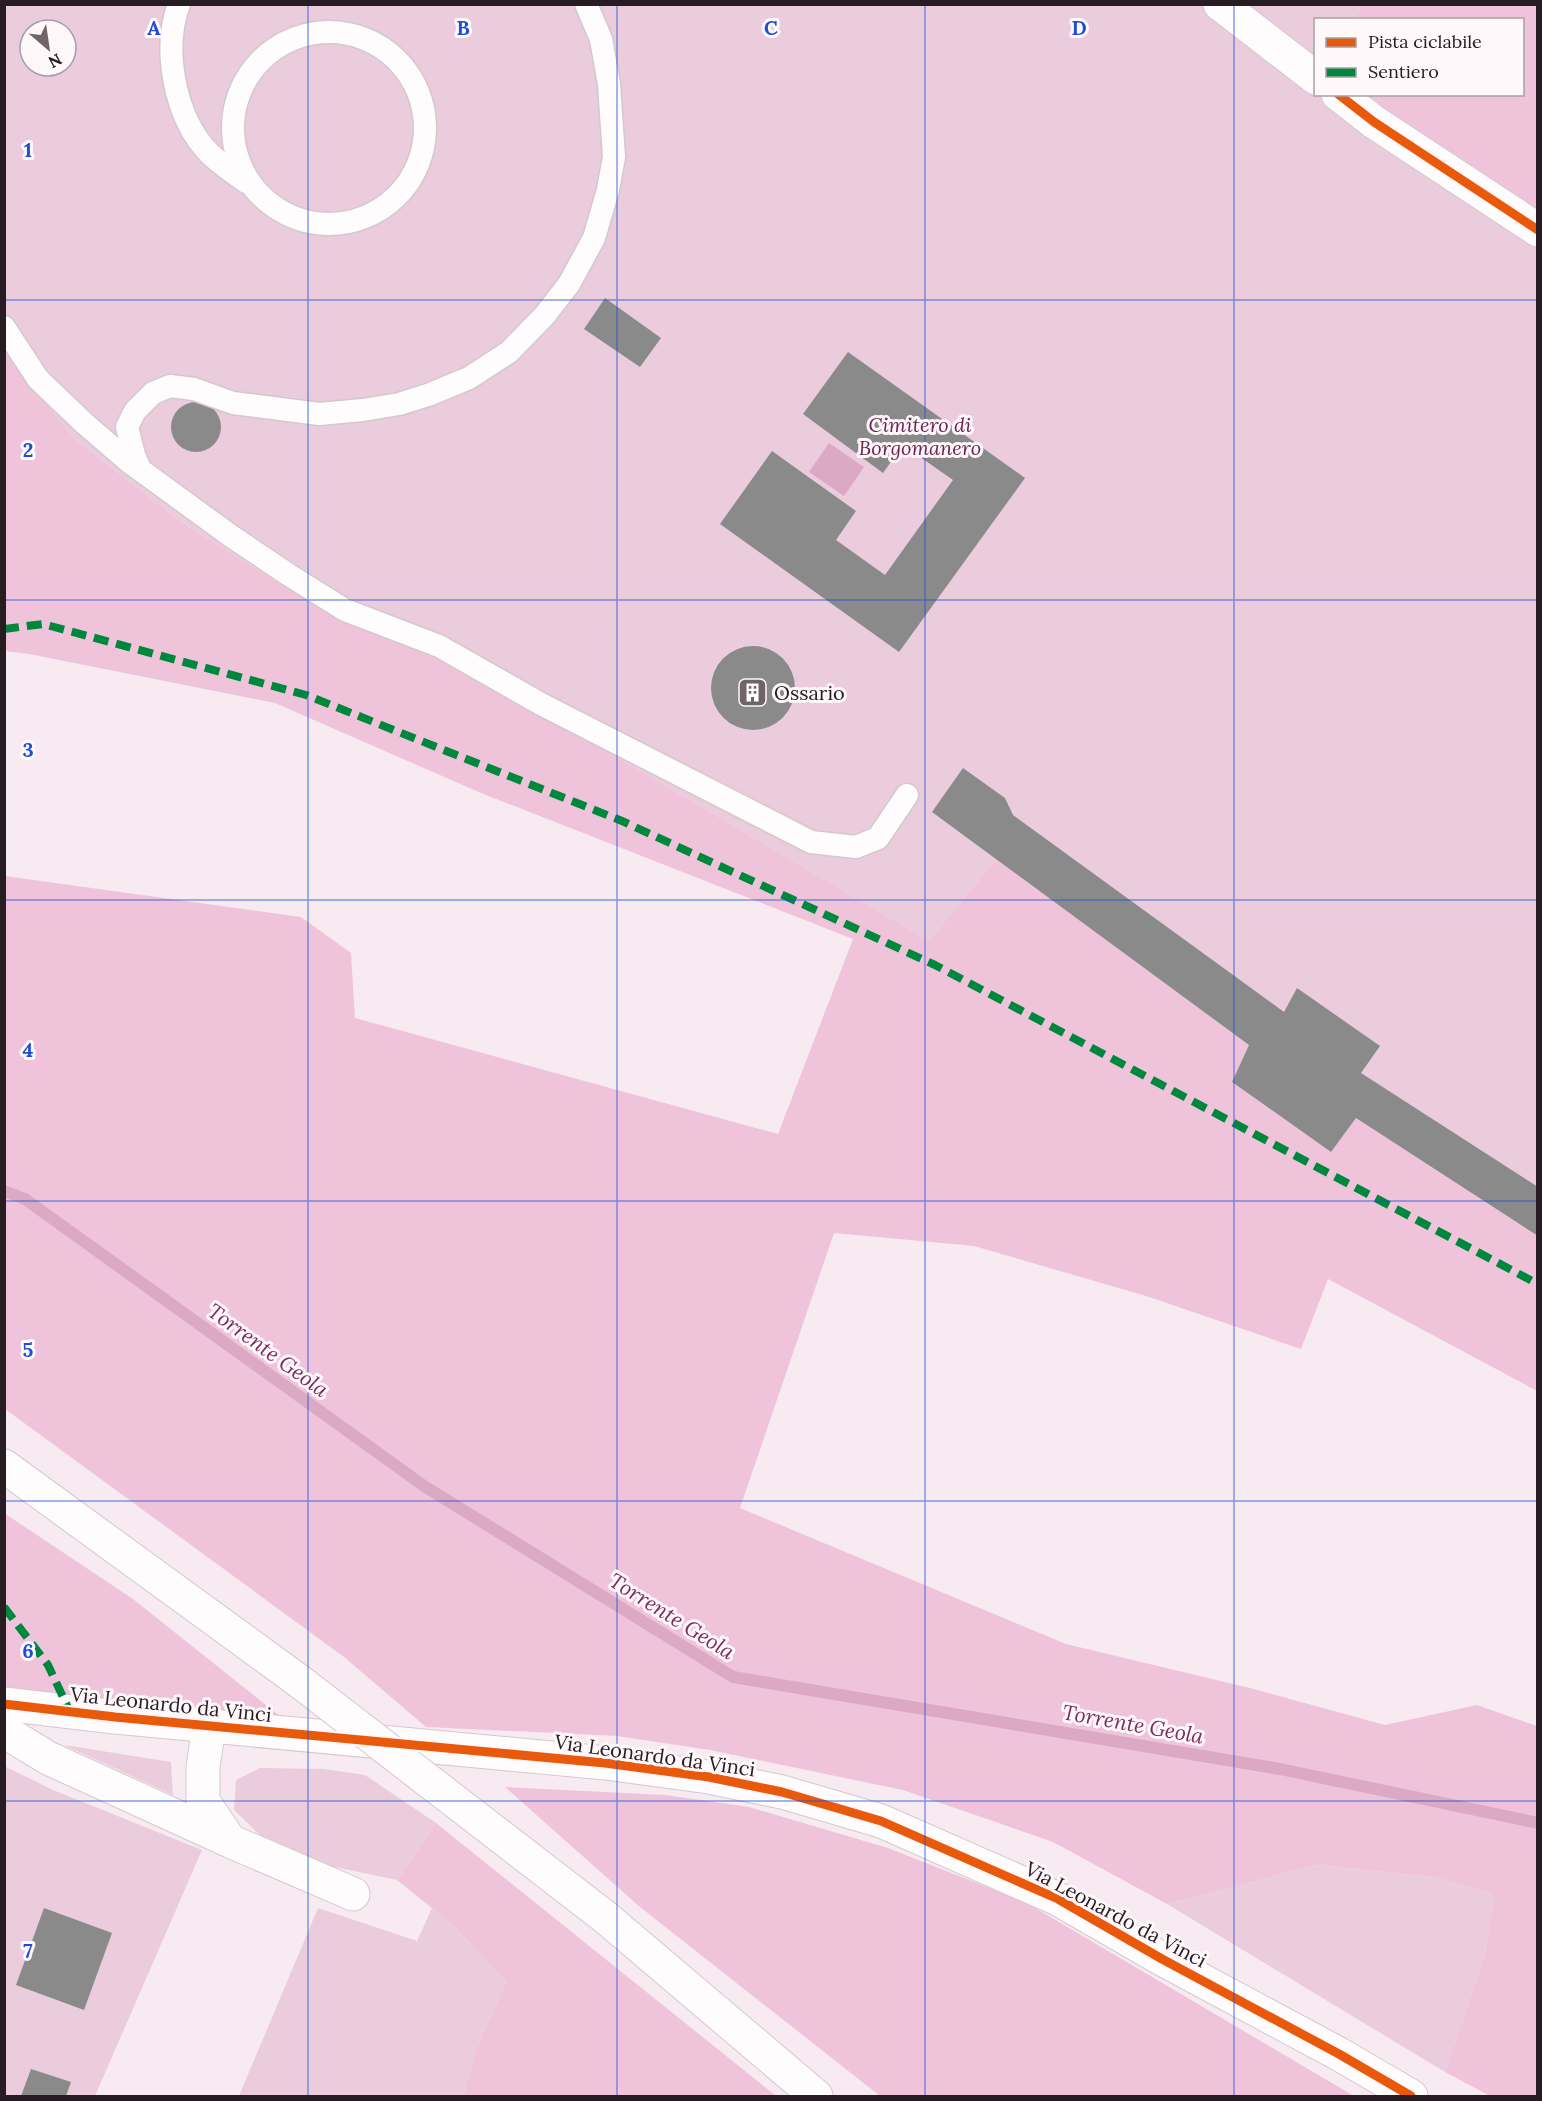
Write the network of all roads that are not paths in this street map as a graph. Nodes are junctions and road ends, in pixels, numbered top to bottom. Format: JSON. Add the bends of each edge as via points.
{"nodes":[{"id":1,"x":179,"y":4,"type":"edge"},
{"id":2,"x":586,"y":4,"type":"edge"},
{"id":3,"x":1220,"y":4,"type":"edge"},
{"id":4,"x":1314,"y":76,"type":"edge"},
{"id":5,"x":1341,"y":96,"type":"edge"},
{"id":6,"x":254,"y":189,"type":"junction"},
{"id":7,"x":1538,"y":230,"type":"edge"},
{"id":8,"x":4,"y":327,"type":"edge"},
{"id":9,"x":141,"y":470,"type":"junction"},
{"id":10,"x":908,"y":795,"type":"dead end"},
{"id":11,"x":4,"y":1466,"type":"edge"},
{"id":12,"x":4,"y":1704,"type":"edge"},
{"id":13,"x":209,"y":1726,"type":"junction"},
{"id":14,"x":4,"y":1731,"type":"edge"},
{"id":15,"x":230,"y":1841,"type":"junction"},
{"id":16,"x":353,"y":1894,"type":"dead end"},
{"id":17,"x":816,"y":2097,"type":"edge"},
{"id":18,"x":1411,"y":2097,"type":"edge"}],
"edges":[{"from":1,"to":6,"type":"lane","via":[[174,16],[174,86],[186,121],[209,153]]},
{"from":2,"to":9,"type":"lane","via":[[601,39],[609,84],[614,157],[594,238],[569,284],[544,315],[509,351],[469,378],[399,404],[363,411],[319,414],[233,403],[194,389],[170,386],[153,393],[135,411],[127,427]]},
{"from":3,"to":4,"type":"main road"},
{"from":5,"to":7,"type":"main road"},
{"from":6,"to":6,"type":"lane","via":[[279,211],[311,223],[344,224],[376,213],[400,195],[417,170],[426,141],[425,111],[415,82],[397,59],[373,42],[344,33],[314,33],[282,44],[256,65],[239,94],[232,127],[237,160]]},
{"from":8,"to":9,"type":"lane","via":[[38,379]]},
{"from":9,"to":10,"type":"lane","via":[[231,536],[345,610],[439,646],[541,704],[811,842],[856,847],[878,838]]},
{"from":11,"to":17,"type":"main road","bridge":true,"via":[[299,1681],[605,1917]]},
{"from":12,"to":13,"type":"main road","name":"Via Leonardo da Vinci"},
{"from":13,"to":15,"type":"main road","via":[[203,1801]]},
{"from":13,"to":18,"type":"main road","name":"Via Leonardo da Vinci","via":[[593,1762],[697,1776],[782,1792],[880,1821],[1058,1899]]},
{"from":14,"to":15,"type":"main road","via":[[48,1758]]},
{"from":15,"to":16,"type":"main road"}]}
